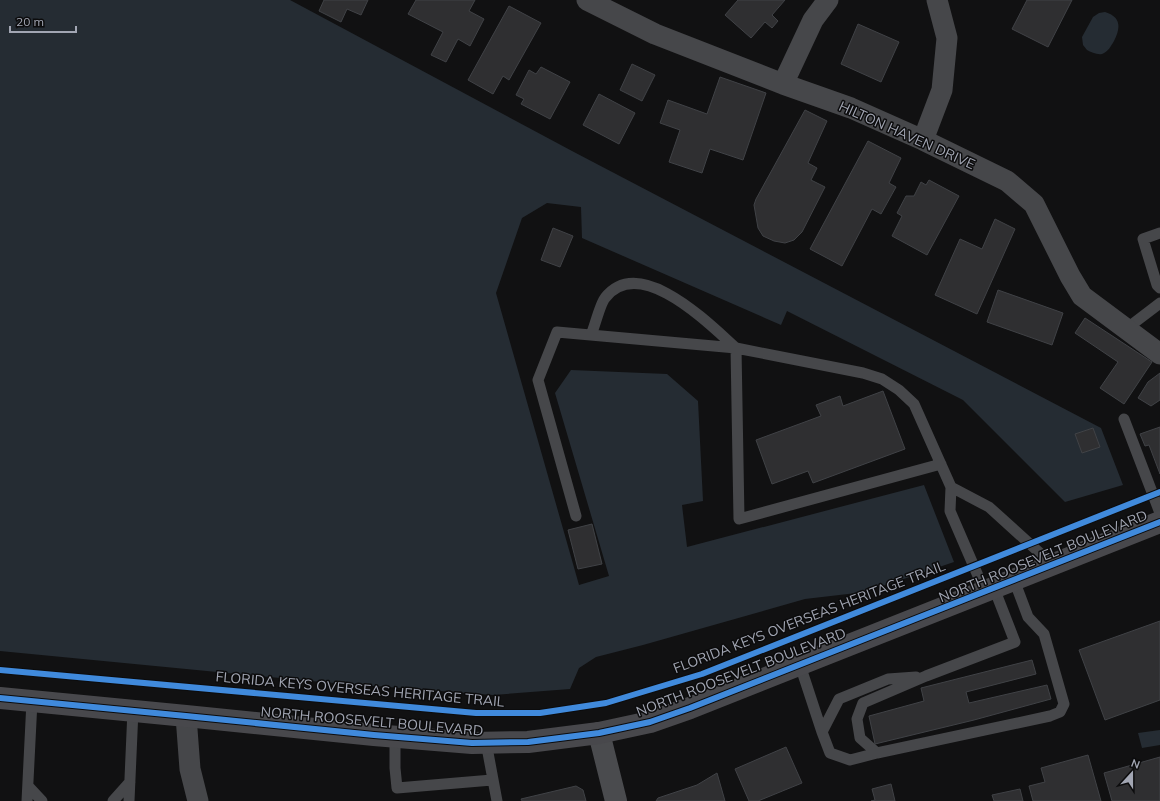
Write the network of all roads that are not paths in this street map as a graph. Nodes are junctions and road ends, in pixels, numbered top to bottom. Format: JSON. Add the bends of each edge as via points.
{"nodes":[{"id":1,"x":587,"y":0,"type":"edge"},
{"id":2,"x":828,"y":0,"type":"edge"},
{"id":3,"x":937,"y":0,"type":"edge"},
{"id":4,"x":783,"y":84,"type":"junction"},
{"id":5,"x":923,"y":140,"type":"junction"},
{"id":6,"x":1160,"y":232,"type":"edge"},
{"id":7,"x":1160,"y":288,"type":"edge"},
{"id":8,"x":1160,"y":303,"type":"edge"},
{"id":9,"x":1126,"y":329,"type":"junction"},
{"id":10,"x":591,"y":335,"type":"junction"},
{"id":11,"x":736,"y":348,"type":"junction"},
{"id":12,"x":1160,"y":354,"type":"edge"},
{"id":13,"x":1124,"y":420,"type":"dead end"},
{"id":14,"x":941,"y":464,"type":"junction"},
{"id":15,"x":951,"y":487,"type":"junction"},
{"id":16,"x":1160,"y":513,"type":"edge"},
{"id":17,"x":576,"y":516,"type":"dead end"},
{"id":18,"x":1160,"y":522,"type":"edge"},
{"id":19,"x":1052,"y":564,"type":"junction"},
{"id":20,"x":1014,"y":580,"type":"junction"},
{"id":21,"x":990,"y":590,"type":"junction"},
{"id":22,"x":800,"y":665,"type":"junction"},
{"id":23,"x":926,"y":676,"type":"junction"},
{"id":24,"x":0,"y":698,"type":"edge"},
{"id":25,"x":32,"y":701,"type":"junction"},
{"id":26,"x":133,"y":710,"type":"junction"},
{"id":27,"x":186,"y":716,"type":"junction"},
{"id":28,"x":822,"y":732,"type":"junction"},
{"id":29,"x":599,"y":733,"type":"junction"},
{"id":30,"x":395,"y":737,"type":"junction"},
{"id":31,"x":486,"y":742,"type":"junction"},
{"id":32,"x":877,"y":753,"type":"junction"},
{"id":33,"x":492,"y":780,"type":"junction"},
{"id":34,"x":130,"y":782,"type":"junction"},
{"id":35,"x":28,"y":786,"type":"junction"},
{"id":36,"x":27,"y":801,"type":"edge"},
{"id":37,"x":42,"y":801,"type":"edge"},
{"id":38,"x":113,"y":801,"type":"edge"},
{"id":39,"x":129,"y":801,"type":"edge"},
{"id":40,"x":198,"y":801,"type":"edge"},
{"id":41,"x":497,"y":801,"type":"edge"},
{"id":42,"x":616,"y":801,"type":"edge"}],
"edges":[{"from":1,"to":4,"type":"street","name":"HILTON HAVEN DRIVE","via":[[655,34]]},
{"from":2,"to":4,"type":"street","via":[[813,20]]},
{"from":3,"to":5,"type":"street","via":[[947,38],[942,90]]},
{"from":4,"to":5,"type":"street","name":"HILTON HAVEN DRIVE","via":[[851,108]]},
{"from":5,"to":9,"type":"street","name":"HILTON HAVEN DRIVE","via":[[1007,181],[1034,204],[1082,296]]},
{"from":6,"to":7,"type":"lane","via":[[1142,239]]},
{"from":8,"to":9,"type":"lane"},
{"from":9,"to":12,"type":"street","name":"HILTON HAVEN DRIVE"},
{"from":10,"to":11,"type":"lane"},
{"from":10,"to":11,"type":"lane","via":[[604,298],[613,290],[635,283],[657,288],[692,308]]},
{"from":10,"to":17,"type":"lane","via":[[557,332],[538,380]]},
{"from":11,"to":14,"type":"lane","via":[[863,372],[882,379],[914,404]]},
{"from":11,"to":14,"type":"lane","via":[[739,519]]},
{"from":13,"to":16,"type":"lane"},
{"from":14,"to":15,"type":"lane"},
{"from":15,"to":19,"type":"lane","via":[[989,507]]},
{"from":15,"to":21,"type":"lane","via":[[950,511]]},
{"from":18,"to":19,"type":"main road","name":"NORTH ROOSEVELT BOULEVARD"},
{"from":19,"to":20,"type":"main road","name":"NORTH ROOSEVELT BOULEVARD"},
{"from":20,"to":21,"type":"main road","name":"NORTH ROOSEVELT BOULEVARD"},
{"from":20,"to":32,"type":"lane","via":[[1028,617],[1044,634],[1064,704],[1060,712]]},
{"from":21,"to":22,"type":"main road","name":"NORTH ROOSEVELT BOULEVARD"},
{"from":21,"to":23,"type":"lane","via":[[1015,642]]},
{"from":22,"to":28,"type":"lane"},
{"from":22,"to":29,"type":"main road","name":"NORTH ROOSEVELT BOULEVARD","via":[[650,722]]},
{"from":23,"to":28,"type":"lane","via":[[888,679],[839,699]]},
{"from":23,"to":32,"type":"lane","via":[[863,703],[857,719],[860,738]]},
{"from":24,"to":25,"type":"main road","name":"NORTH ROOSEVELT BOULEVARD"},
{"from":25,"to":26,"type":"main road","name":"NORTH ROOSEVELT BOULEVARD"},
{"from":25,"to":35,"type":"lane"},
{"from":26,"to":27,"type":"main road","name":"NORTH ROOSEVELT BOULEVARD"},
{"from":26,"to":34,"type":"lane"},
{"from":27,"to":30,"type":"main road","name":"NORTH ROOSEVELT BOULEVARD"},
{"from":27,"to":40,"type":"street","via":[[190,769]]},
{"from":28,"to":32,"type":"lane","via":[[830,753],[850,760]]},
{"from":29,"to":31,"type":"main road","name":"NORTH ROOSEVELT BOULEVARD","via":[[528,742]]},
{"from":29,"to":42,"type":"street"},
{"from":30,"to":31,"type":"main road","name":"NORTH ROOSEVELT BOULEVARD"},
{"from":30,"to":33,"type":"lane","via":[[397,788]]},
{"from":31,"to":33,"type":"lane"},
{"from":33,"to":41,"type":"lane"},
{"from":34,"to":38,"type":"lane"},
{"from":34,"to":39,"type":"lane"},
{"from":35,"to":36,"type":"lane"},
{"from":35,"to":37,"type":"lane"}]}
